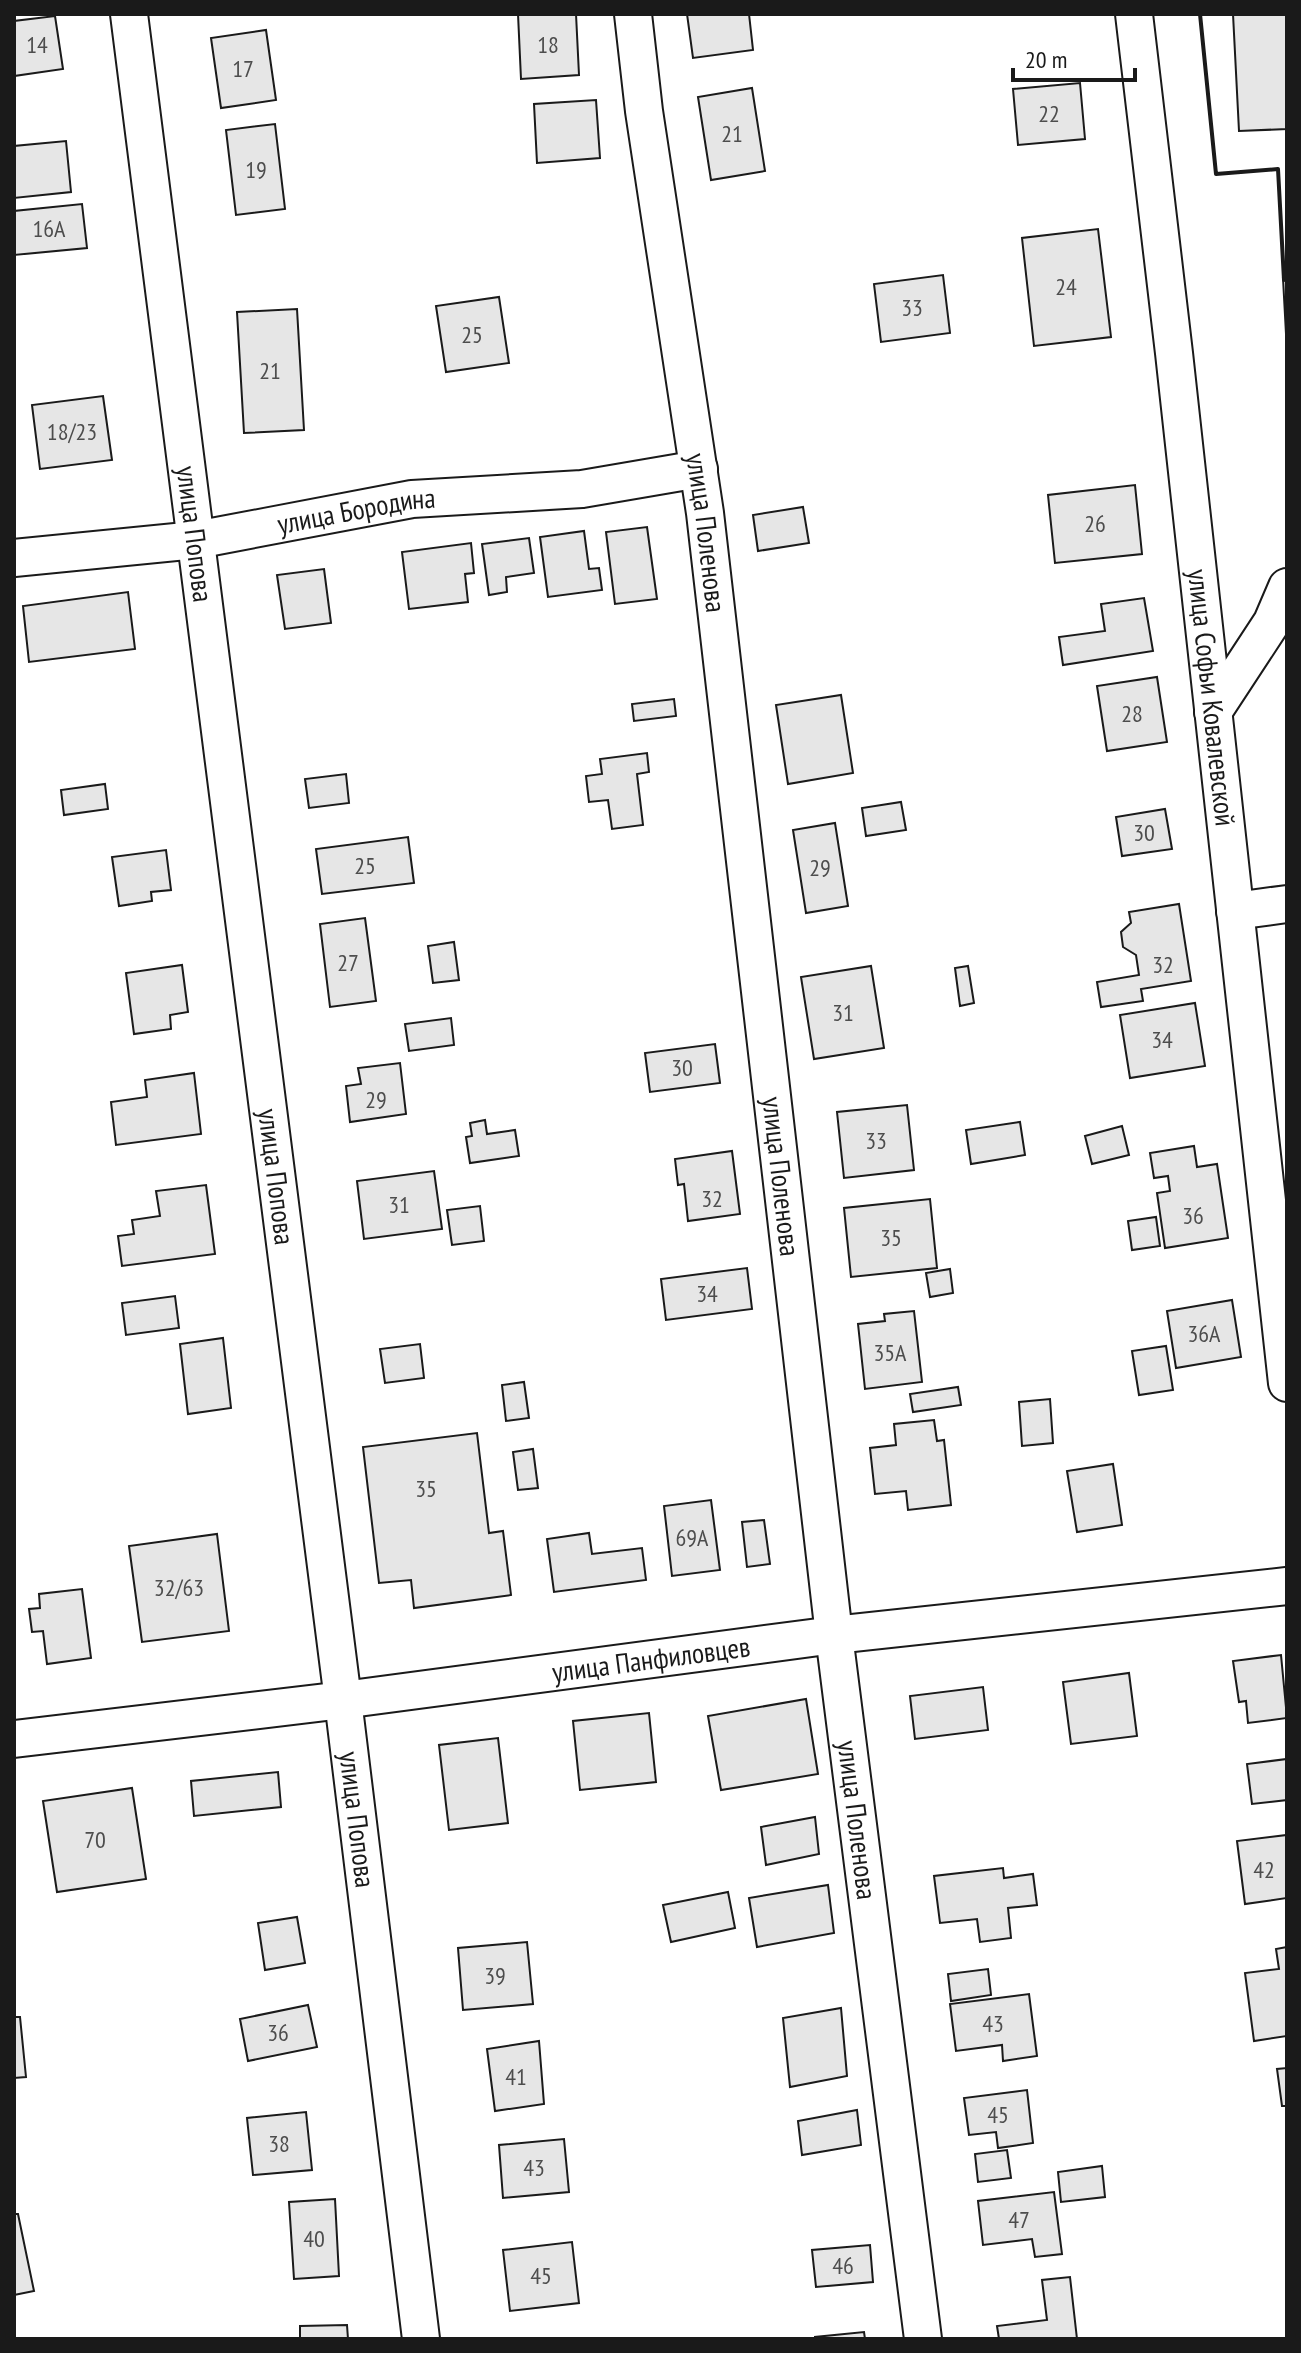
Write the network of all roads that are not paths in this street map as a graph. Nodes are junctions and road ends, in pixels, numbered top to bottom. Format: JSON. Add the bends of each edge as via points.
{"nodes":[{"id":1,"x":129,"y":14,"type":"edge"},
{"id":2,"x":633,"y":14,"type":"edge"},
{"id":3,"x":1134,"y":14,"type":"edge"},
{"id":4,"x":699,"y":469,"type":"junction"},
{"id":5,"x":196,"y":540,"type":"junction"},
{"id":6,"x":14,"y":558,"type":"edge"},
{"id":7,"x":1287,"y":587,"type":"edge"},
{"id":8,"x":1213,"y":712,"type":"junction"},
{"id":9,"x":1287,"y":904,"type":"edge"},
{"id":10,"x":1235,"y":911,"type":"junction"},
{"id":11,"x":1287,"y":1383,"type":"edge"},
{"id":12,"x":1287,"y":1586,"type":"edge"},
{"id":13,"x":834,"y":1635,"type":"junction"},
{"id":14,"x":343,"y":1700,"type":"junction"},
{"id":15,"x":14,"y":1739,"type":"edge"},
{"id":16,"x":421,"y":2339,"type":"edge"},
{"id":17,"x":923,"y":2339,"type":"edge"}],
"edges":[{"from":1,"to":5,"type":"street","name":"улица Попова"},
{"from":2,"to":4,"type":"street","name":"улица Поленова"},
{"from":3,"to":8,"type":"street","name":"улица Софьи Ковалевской"},
{"from":4,"to":5,"type":"street","name":"улица Бородина","via":[[582,489],[412,499]]},
{"from":4,"to":13,"type":"street","name":"улица Поленова"},
{"from":5,"to":6,"type":"street","name":"улица Бородина"},
{"from":5,"to":14,"type":"street","name":"улица Попова"},
{"from":7,"to":8,"type":"street","via":[[1272,622]]},
{"from":8,"to":10,"type":"street","name":"улица Софьи Ковалевской"},
{"from":9,"to":10,"type":"street"},
{"from":10,"to":11,"type":"street","name":"улица Софьи Ковалевской"},
{"from":12,"to":13,"type":"street","name":"улица Панфиловцев"},
{"from":13,"to":14,"type":"street","name":"улица Панфиловцев"},
{"from":13,"to":17,"type":"street","name":"улица Поленова"},
{"from":14,"to":15,"type":"street","name":"улица Панфиловцев"},
{"from":14,"to":16,"type":"street","name":"улица Попова"}]}
